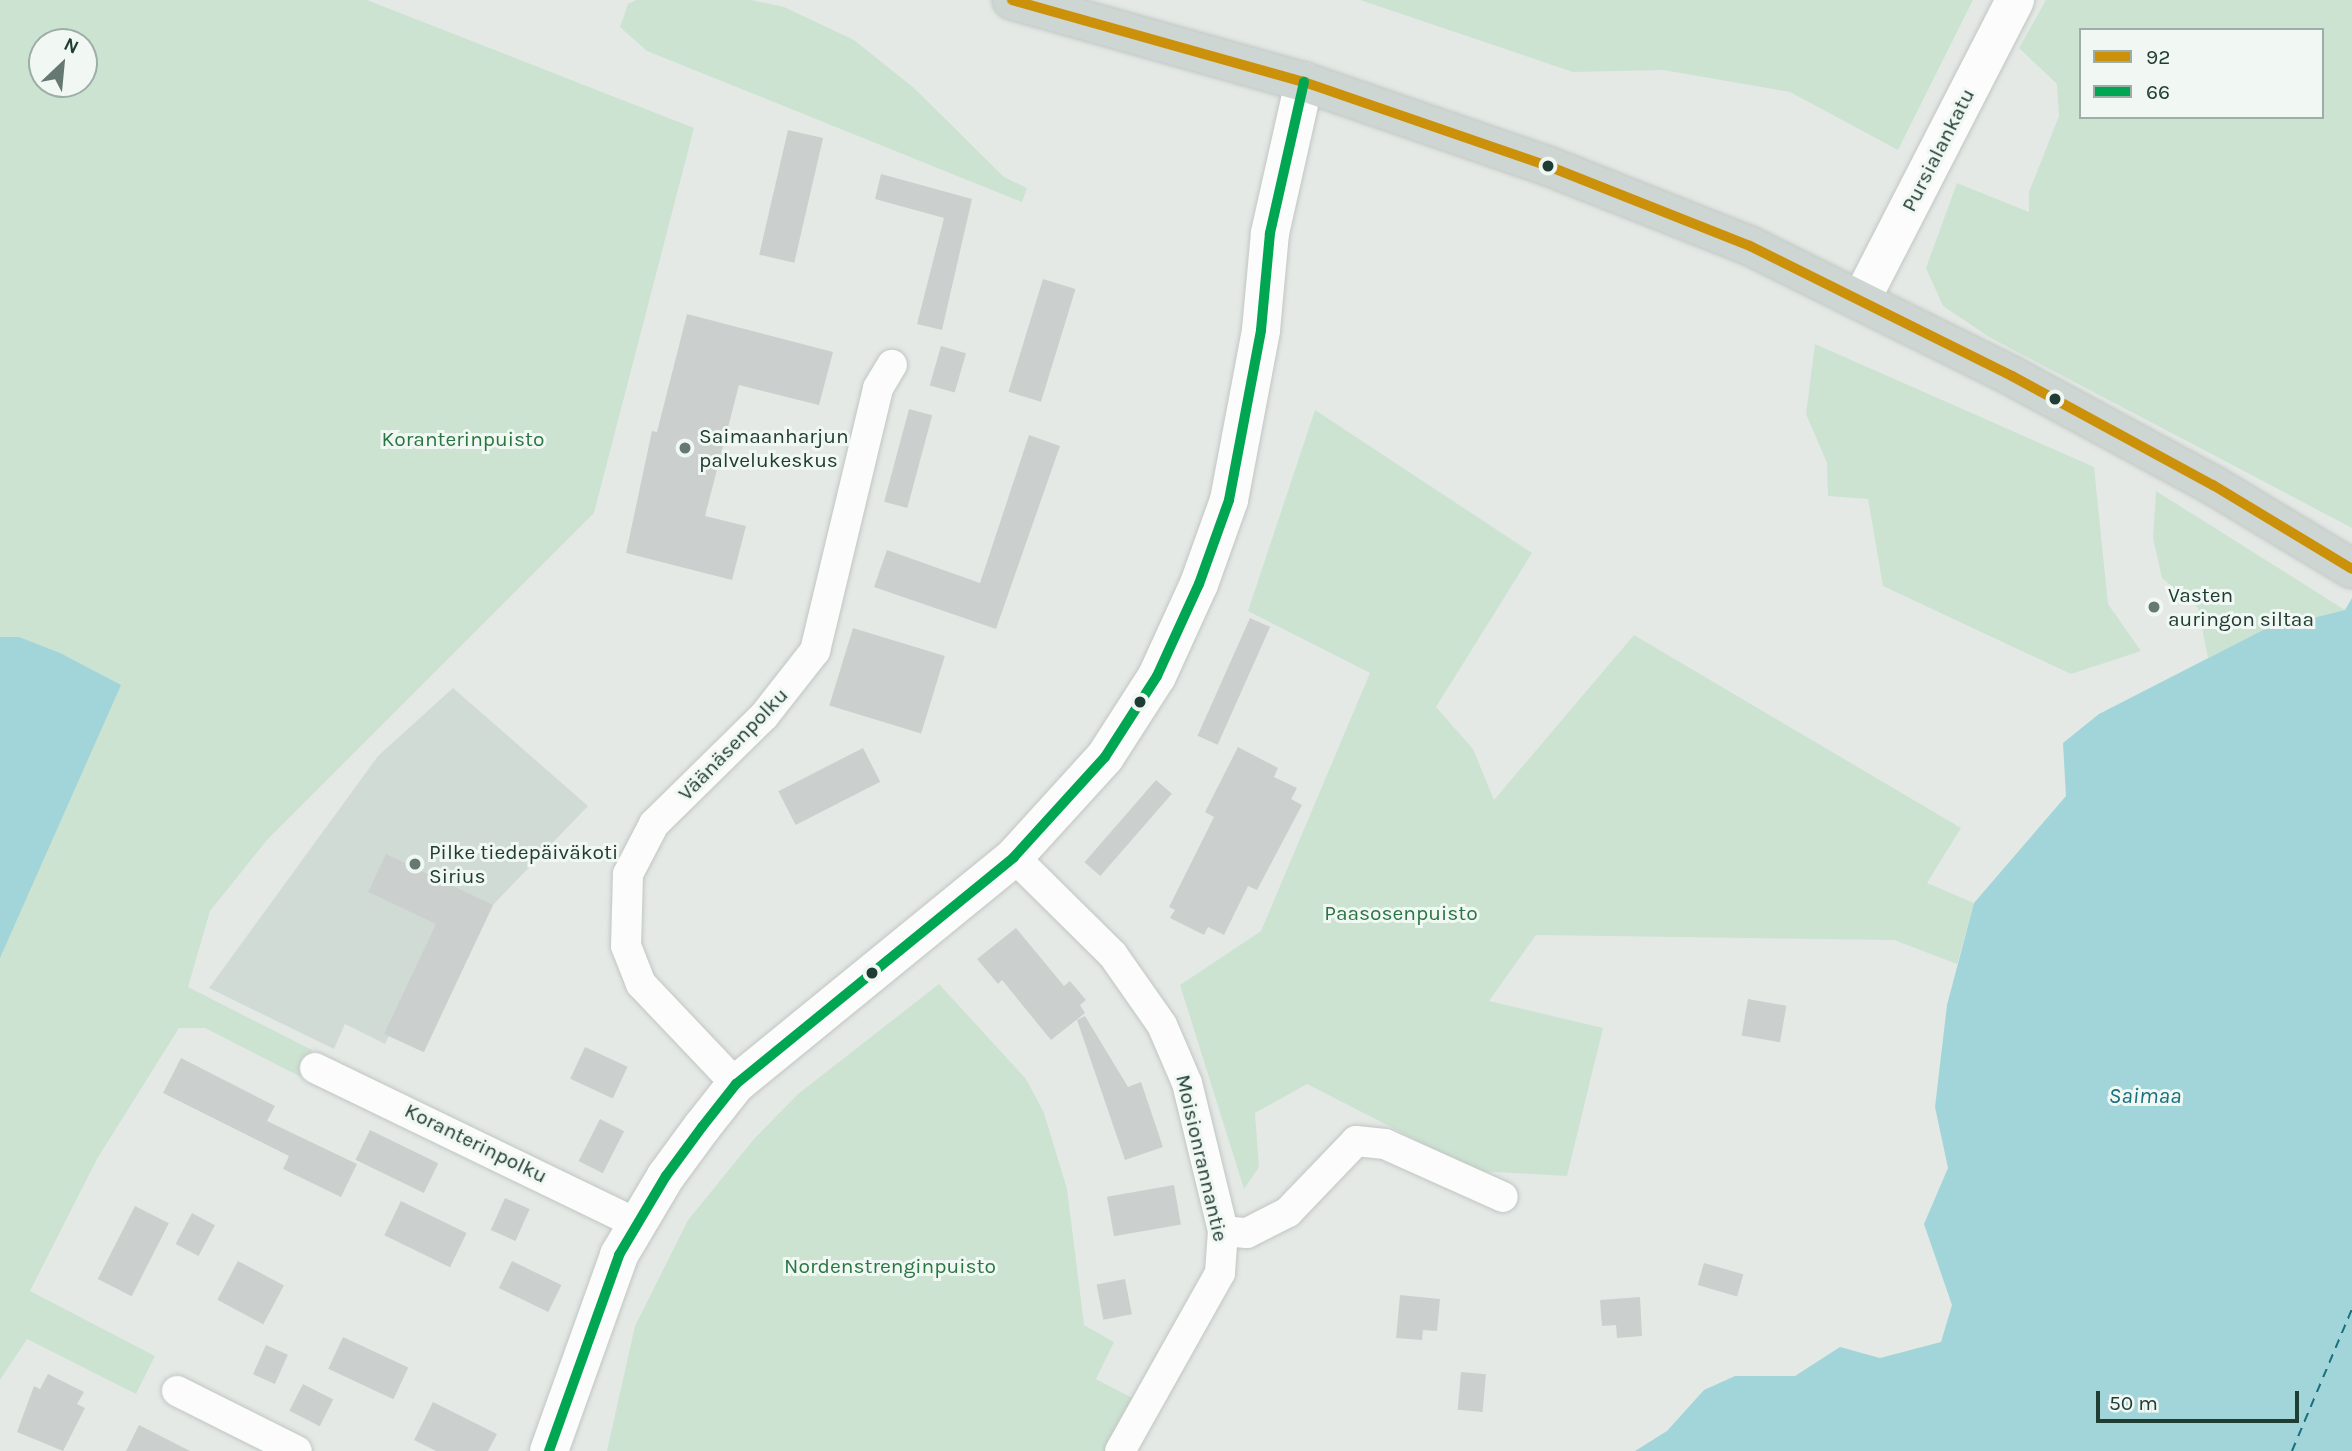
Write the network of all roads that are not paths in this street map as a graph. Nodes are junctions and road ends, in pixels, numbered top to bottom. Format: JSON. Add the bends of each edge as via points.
{"nodes":[{"id":1,"x":1012,"y":0,"type":"edge"},
{"id":2,"x":2015,"y":0,"type":"edge"},
{"id":3,"x":1304,"y":82,"type":"junction"},
{"id":4,"x":1861,"y":300,"type":"junction"},
{"id":5,"x":892,"y":365,"type":"dead end"},
{"id":6,"x":2352,"y":569,"type":"edge"},
{"id":7,"x":1014,"y":857,"type":"junction"},
{"id":8,"x":315,"y":1068,"type":"dead end"},
{"id":9,"x":736,"y":1084,"type":"junction"},
{"id":10,"x":1503,"y":1197,"type":"dead end"},
{"id":11,"x":635,"y":1223,"type":"junction"},
{"id":12,"x":1223,"y":1231,"type":"junction"},
{"id":13,"x":177,"y":1391,"type":"dead end"},
{"id":14,"x":297,"y":1451,"type":"edge"},
{"id":15,"x":549,"y":1451,"type":"edge"},
{"id":16,"x":1120,"y":1451,"type":"edge"}],
"edges":[{"from":1,"to":3,"type":"main road"},
{"from":2,"to":4,"type":"street","name":"Pursialankatu"},
{"from":3,"to":4,"type":"main road","via":[[1574,176],[1750,246]]},
{"from":3,"to":7,"type":"street","via":[[1270,233],[1240,454],[1216,542],[1184,622],[1137,712],[1105,757]]},
{"from":4,"to":6,"type":"main road","via":[[2213,485]]},
{"from":5,"to":9,"type":"street","name":"Väänäsenpolku","via":[[878,388],[815,651],[764,716],[654,824],[628,874],[626,946],[641,984]]},
{"from":7,"to":9,"type":"street"},
{"from":7,"to":12,"type":"street","name":"Moisionrannantie","via":[[1113,955],[1162,1025],[1187,1083]]},
{"from":8,"to":11,"type":"street","name":"Koranterinpolku"},
{"from":9,"to":11,"type":"street"},
{"from":10,"to":12,"type":"street","via":[[1385,1144],[1356,1141],[1288,1212],[1247,1233]]},
{"from":11,"to":15,"type":"street"},
{"from":12,"to":16,"type":"street","name":"Moisionrannantie","via":[[1220,1273]]},
{"from":13,"to":14,"type":"street"}]}
